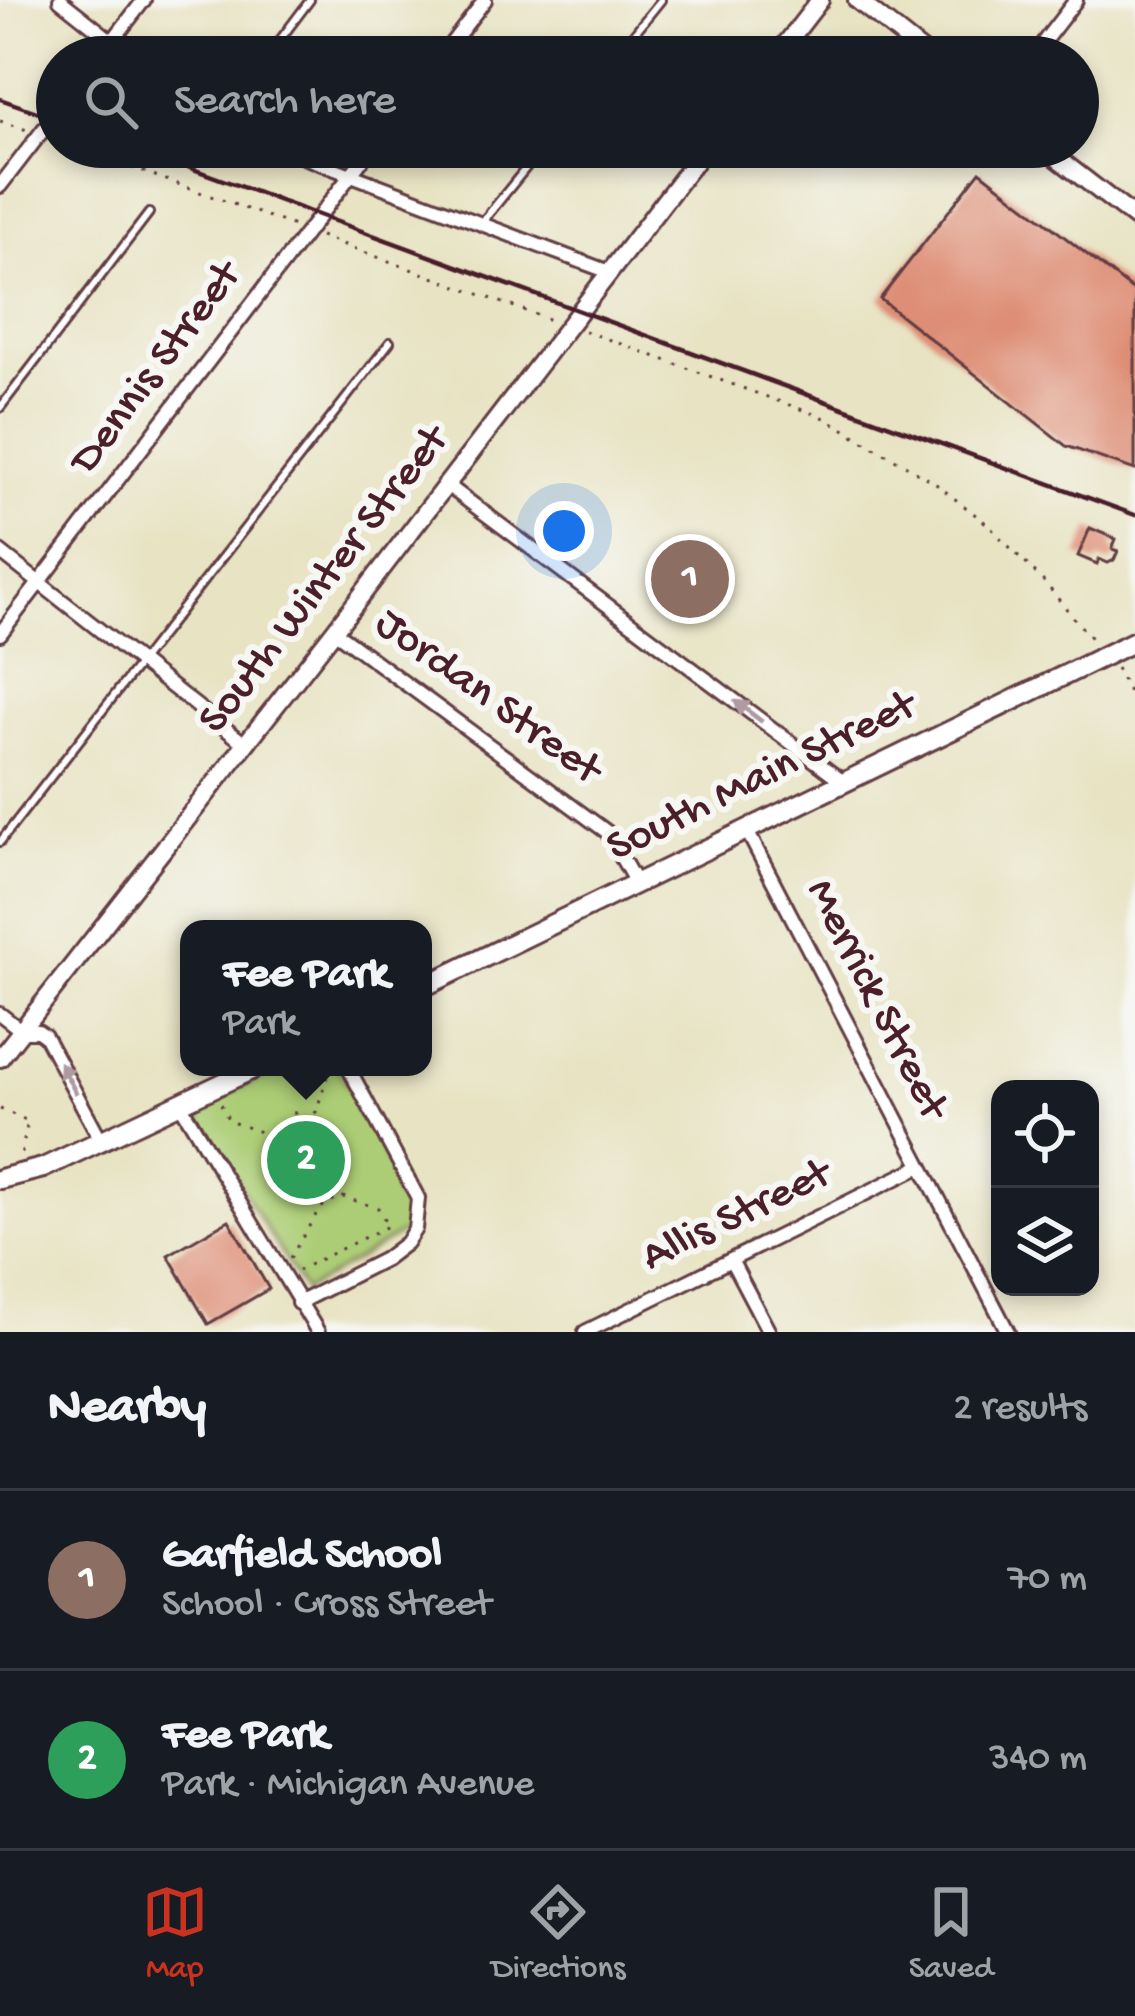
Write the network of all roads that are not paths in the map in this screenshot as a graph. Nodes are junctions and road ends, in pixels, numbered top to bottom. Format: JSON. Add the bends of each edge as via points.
{"nodes":[{"id":1,"x":60,"y":0,"type":"edge"},
{"id":2,"x":144,"y":0,"type":"edge"},
{"id":3,"x":310,"y":0,"type":"edge"},
{"id":4,"x":485,"y":0,"type":"edge"},
{"id":5,"x":661,"y":0,"type":"edge"},
{"id":6,"x":820,"y":0,"type":"edge"},
{"id":7,"x":857,"y":0,"type":"edge"},
{"id":8,"x":1076,"y":0,"type":"edge"},
{"id":9,"x":106,"y":36,"type":"edge"},
{"id":10,"x":116,"y":36,"type":"edge"},
{"id":11,"x":283,"y":36,"type":"edge"},
{"id":12,"x":457,"y":36,"type":"edge"},
{"id":13,"x":632,"y":36,"type":"edge"},
{"id":14,"x":792,"y":36,"type":"edge"},
{"id":15,"x":902,"y":36,"type":"edge"},
{"id":16,"x":1048,"y":36,"type":"edge"},
{"id":17,"x":36,"y":139,"type":"edge"},
{"id":18,"x":332,"y":168,"type":"edge"},
{"id":19,"x":356,"y":168,"type":"edge"},
{"id":20,"x":526,"y":168,"type":"edge"},
{"id":21,"x":690,"y":168,"type":"edge"},
{"id":22,"x":1070,"y":168,"type":"edge"},
{"id":23,"x":351,"y":175,"type":"junction"},
{"id":24,"x":0,"y":186,"type":"edge"},
{"id":25,"x":149,"y":213,"type":"dead end"},
{"id":26,"x":1135,"y":218,"type":"edge"},
{"id":27,"x":480,"y":224,"type":"junction"},
{"id":28,"x":609,"y":272,"type":"junction"},
{"id":29,"x":390,"y":342,"type":"dead end"},
{"id":30,"x":0,"y":408,"type":"edge"},
{"id":31,"x":447,"y":485,"type":"junction"},
{"id":32,"x":0,"y":552,"type":"edge"},
{"id":33,"x":39,"y":583,"type":"junction"},
{"id":34,"x":334,"y":632,"type":"junction"},
{"id":35,"x":0,"y":634,"type":"edge"},
{"id":36,"x":1135,"y":641,"type":"edge"},
{"id":37,"x":142,"y":664,"type":"junction"},
{"id":38,"x":245,"y":744,"type":"junction"},
{"id":39,"x":842,"y":781,"type":"junction"},
{"id":40,"x":746,"y":829,"type":"junction"},
{"id":41,"x":0,"y":842,"type":"edge"},
{"id":42,"x":636,"y":883,"type":"junction"},
{"id":43,"x":432,"y":983,"type":"edge"},
{"id":44,"x":0,"y":1014,"type":"edge"},
{"id":45,"x":22,"y":1031,"type":"junction"},
{"id":46,"x":0,"y":1058,"type":"edge"},
{"id":47,"x":238,"y":1076,"type":"edge"},
{"id":48,"x":353,"y":1076,"type":"edge"},
{"id":49,"x":180,"y":1104,"type":"junction"},
{"id":50,"x":102,"y":1142,"type":"junction"},
{"id":51,"x":921,"y":1166,"type":"junction"},
{"id":52,"x":0,"y":1179,"type":"edge"},
{"id":53,"x":731,"y":1260,"type":"junction"},
{"id":54,"x":298,"y":1303,"type":"junction"},
{"id":55,"x":318,"y":1332,"type":"edge"},
{"id":56,"x":585,"y":1332,"type":"edge"},
{"id":57,"x":769,"y":1332,"type":"edge"},
{"id":58,"x":1008,"y":1332,"type":"edge"}],
"edges":[{"from":1,"to":9,"type":"street"},
{"from":2,"to":10,"type":"street"},
{"from":3,"to":11,"type":"lane"},
{"from":4,"to":12,"type":"street"},
{"from":5,"to":13,"type":"lane"},
{"from":6,"to":14,"type":"street"},
{"from":7,"to":15,"type":"street"},
{"from":8,"to":16,"type":"street"},
{"from":17,"to":24,"type":"street"},
{"from":18,"to":23,"type":"street"},
{"from":19,"to":23,"type":"street","name":"Dennis Street"},
{"from":20,"to":27,"type":"lane"},
{"from":21,"to":28,"type":"street","name":"South Winter Street"},
{"from":22,"to":26,"type":"street"},
{"from":23,"to":27,"type":"street"},
{"from":23,"to":33,"type":"street","name":"Dennis Street"},
{"from":25,"to":30,"type":"lane"},
{"from":27,"to":28,"type":"street"},
{"from":28,"to":31,"type":"street","name":"South Winter Street"},
{"from":29,"to":37,"type":"lane"},
{"from":31,"to":34,"type":"street","name":"South Winter Street"},
{"from":39,"to":31,"type":"street","one_way":true},
{"from":32,"to":33,"type":"street"},
{"from":33,"to":35,"type":"street","name":"Dennis Street"},
{"from":33,"to":37,"type":"street"},
{"from":34,"to":38,"type":"street","name":"South Winter Street"},
{"from":34,"to":42,"type":"street","name":"Jordan Street","via":[[607,832]]},
{"from":36,"to":39,"type":"main road","name":"South Main Street"},
{"from":37,"to":38,"type":"street"},
{"from":37,"to":41,"type":"lane"},
{"from":38,"to":45,"type":"street","name":"South Winter Street"},
{"from":39,"to":40,"type":"main road","name":"South Main Street"},
{"from":40,"to":42,"type":"main road","name":"South Main Street"},
{"from":40,"to":51,"type":"street","name":"Merrick Street"},
{"from":42,"to":43,"type":"main road","name":"South Main Street"},
{"from":44,"to":45,"type":"street"},
{"from":45,"to":46,"type":"street","name":"South Winter Street"},
{"from":50,"to":45,"type":"street","one_way":true,"via":[[45,1036]]},
{"from":47,"to":49,"type":"main road"},
{"from":48,"to":54,"type":"street","via":[[418,1198],[416,1229],[385,1259]]},
{"from":49,"to":50,"type":"main road"},
{"from":49,"to":54,"type":"street"},
{"from":50,"to":52,"type":"main road"},
{"from":51,"to":53,"type":"street","name":"Allis Street"},
{"from":51,"to":58,"type":"street","name":"Merrick Street"},
{"from":53,"to":56,"type":"street","name":"Allis Street"},
{"from":53,"to":57,"type":"street"},
{"from":54,"to":55,"type":"street"}]}
